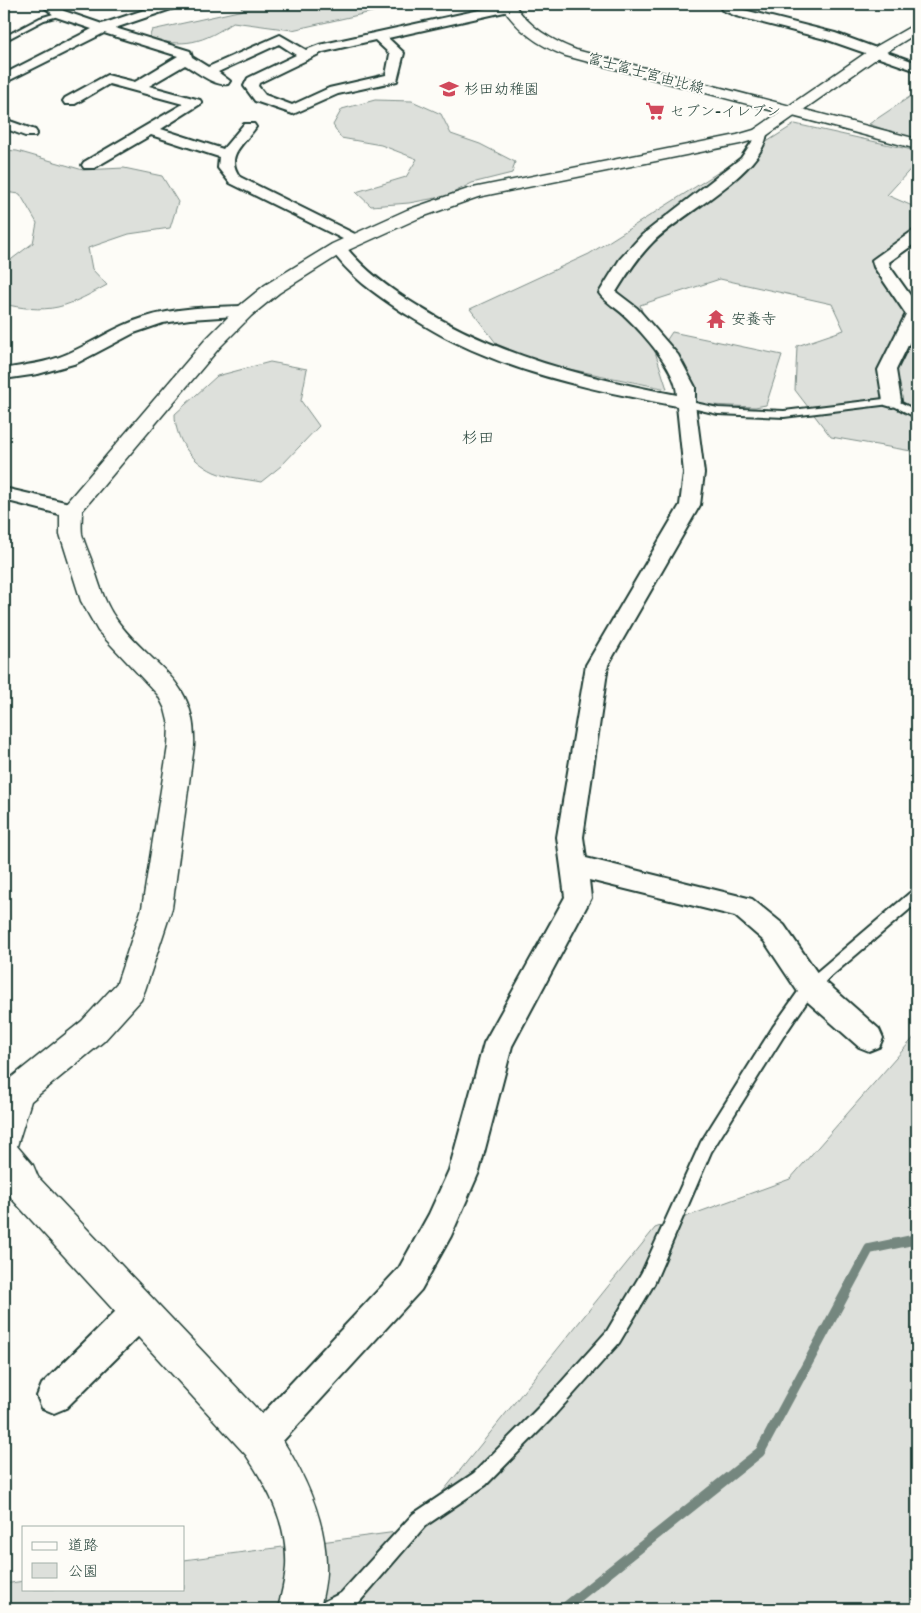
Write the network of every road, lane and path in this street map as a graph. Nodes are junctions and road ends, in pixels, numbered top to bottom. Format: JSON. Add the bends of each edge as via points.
{"nodes":[{"id":1,"x":47,"y":4,"type":"edge"},
{"id":2,"x":173,"y":4,"type":"edge"},
{"id":3,"x":725,"y":4,"type":"edge"},
{"id":4,"x":508,"y":6,"type":"edge"},
{"id":5,"x":60,"y":14,"type":"junction"},
{"id":6,"x":917,"y":27,"type":"edge"},
{"id":7,"x":104,"y":28,"type":"junction"},
{"id":8,"x":378,"y":36,"type":"junction"},
{"id":9,"x":4,"y":39,"type":"edge"},
{"id":10,"x":875,"y":53,"type":"junction"},
{"id":11,"x":305,"y":55,"type":"junction"},
{"id":12,"x":185,"y":59,"type":"junction"},
{"id":13,"x":917,"y":67,"type":"edge"},
{"id":14,"x":206,"y":73,"type":"junction"},
{"id":15,"x":4,"y":79,"type":"edge"},
{"id":16,"x":223,"y":81,"type":"dead end"},
{"id":17,"x":139,"y":86,"type":"junction"},
{"id":18,"x":70,"y":102,"type":"dead end"},
{"id":19,"x":791,"y":112,"type":"junction"},
{"id":20,"x":4,"y":123,"type":"edge"},
{"id":21,"x":249,"y":127,"type":"dead end"},
{"id":22,"x":151,"y":130,"type":"junction"},
{"id":23,"x":30,"y":133,"type":"dead end"},
{"id":24,"x":760,"y":133,"type":"junction"},
{"id":25,"x":917,"y":144,"type":"edge"},
{"id":26,"x":226,"y":155,"type":"junction"},
{"id":27,"x":89,"y":165,"type":"dead end"},
{"id":28,"x":917,"y":235,"type":"edge"},
{"id":29,"x":347,"y":244,"type":"junction"},
{"id":30,"x":245,"y":311,"type":"junction"},
{"id":31,"x":4,"y":374,"type":"edge"},
{"id":32,"x":892,"y":401,"type":"junction"},
{"id":33,"x":686,"y":403,"type":"junction"},
{"id":34,"x":917,"y":415,"type":"edge"},
{"id":35,"x":4,"y":494,"type":"edge"},
{"id":36,"x":71,"y":510,"type":"junction"},
{"id":37,"x":575,"y":866,"type":"junction"},
{"id":38,"x":917,"y":895,"type":"edge"},
{"id":39,"x":810,"y":986,"type":"junction"},
{"id":40,"x":869,"y":1038,"type":"dead end"},
{"id":41,"x":4,"y":1137,"type":"edge"},
{"id":42,"x":9,"y":1175,"type":"edge"},
{"id":43,"x":140,"y":1311,"type":"junction"},
{"id":44,"x":54,"y":1396,"type":"dead end"},
{"id":45,"x":260,"y":1441,"type":"junction"},
{"id":46,"x":299,"y":1609,"type":"edge"},
{"id":47,"x":330,"y":1609,"type":"edge"}],
"edges":[{"from":1,"to":5,"type":"street"},
{"from":2,"to":7,"type":"street"},
{"from":3,"to":10,"type":"street","via":[[740,13],[830,36]]},
{"from":4,"to":8,"type":"street"},
{"from":4,"to":19,"type":"street","name":"富士富士宮由比線","via":[[526,29],[555,47]]},
{"from":5,"to":7,"type":"street"},
{"from":5,"to":9,"type":"lane","via":[[42,19]]},
{"from":6,"to":10,"type":"street"},
{"from":7,"to":12,"type":"street","via":[[185,54]]},
{"from":7,"to":15,"type":"street"},
{"from":8,"to":11,"type":"street"},
{"from":8,"to":11,"type":"street","via":[[397,53],[392,78],[334,92],[293,110],[260,98],[251,86],[253,81]]},
{"from":10,"to":13,"type":"street"},
{"from":10,"to":19,"type":"street"},
{"from":11,"to":14,"type":"street","via":[[280,39]]},
{"from":12,"to":14,"type":"street"},
{"from":12,"to":17,"type":"street"},
{"from":14,"to":16,"type":"street"},
{"from":17,"to":18,"type":"street","via":[[107,79]]},
{"from":17,"to":22,"type":"street","via":[[194,103]]},
{"from":19,"to":24,"type":"street"},
{"from":19,"to":25,"type":"street","name":"富士富士宮由比線"},
{"from":20,"to":23,"type":"street"},
{"from":21,"to":26,"type":"street"},
{"from":22,"to":26,"type":"street"},
{"from":22,"to":27,"type":"street"},
{"from":24,"to":29,"type":"street","via":[[474,193],[413,214]]},
{"from":24,"to":33,"type":"street","via":[[759,142],[747,162],[648,238],[626,263],[607,294],[631,312],[672,359],[686,387]]},
{"from":26,"to":29,"type":"street","via":[[226,168],[235,180]]},
{"from":28,"to":32,"type":"street","via":[[880,260],[915,314],[887,370]]},
{"from":29,"to":30,"type":"street","via":[[272,289]]},
{"from":29,"to":33,"type":"street","via":[[352,268],[432,323],[479,347],[535,366]]},
{"from":30,"to":31,"type":"street","via":[[163,318],[136,326],[71,358]]},
{"from":30,"to":36,"type":"street"},
{"from":32,"to":33,"type":"lane","via":[[784,414],[718,411]]},
{"from":32,"to":34,"type":"lane"},
{"from":33,"to":37,"type":"street","via":[[694,473],[690,505],[597,665],[570,837]]},
{"from":35,"to":36,"type":"street"},
{"from":36,"to":41,"type":"street","via":[[72,534],[93,601],[107,625],[168,689],[182,725],[181,746],[157,908],[130,990],[93,1031],[18,1092]]},
{"from":37,"to":39,"type":"street","via":[[743,906],[774,934]]},
{"from":37,"to":45,"type":"street","via":[[578,898],[498,1043],[464,1172],[440,1225],[410,1279]]},
{"from":38,"to":39,"type":"lane"},
{"from":39,"to":40,"type":"street"},
{"from":39,"to":47,"type":"lane","via":[[706,1147],[648,1278],[614,1337],[480,1479],[419,1520],[348,1600]]},
{"from":42,"to":43,"type":"street"},
{"from":43,"to":44,"type":"street"},
{"from":43,"to":45,"type":"street"},
{"from":45,"to":46,"type":"street","via":[[289,1491],[303,1527],[306,1564]]}]}
